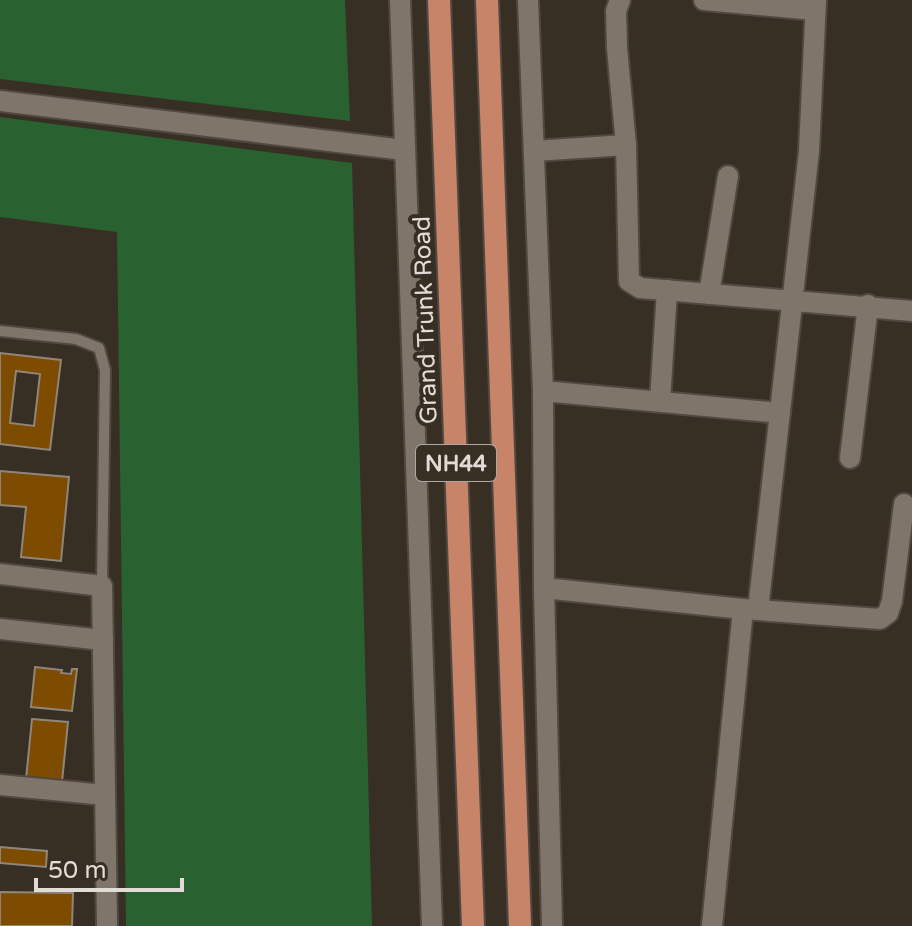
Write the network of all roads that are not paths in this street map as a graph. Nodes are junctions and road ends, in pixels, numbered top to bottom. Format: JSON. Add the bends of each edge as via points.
{"nodes":[{"id":1,"x":400,"y":0,"type":"edge"},
{"id":2,"x":439,"y":0,"type":"edge"},
{"id":3,"x":487,"y":0,"type":"edge"},
{"id":4,"x":528,"y":0,"type":"edge"},
{"id":5,"x":620,"y":0,"type":"edge"},
{"id":6,"x":704,"y":0,"type":"edge"},
{"id":7,"x":816,"y":5,"type":"edge"},
{"id":8,"x":0,"y":101,"type":"edge"},
{"id":9,"x":626,"y":145,"type":"junction"},
{"id":10,"x":404,"y":150,"type":"junction"},
{"id":11,"x":534,"y":151,"type":"junction"},
{"id":12,"x":728,"y":176,"type":"dead end"},
{"id":13,"x":667,"y":290,"type":"junction"},
{"id":14,"x":709,"y":294,"type":"junction"},
{"id":15,"x":792,"y":300,"type":"junction"},
{"id":16,"x":868,"y":305,"type":"junction"},
{"id":17,"x":912,"y":311,"type":"edge"},
{"id":18,"x":0,"y":331,"type":"edge"},
{"id":19,"x":543,"y":391,"type":"junction"},
{"id":20,"x":660,"y":401,"type":"junction"},
{"id":21,"x":780,"y":413,"type":"junction"},
{"id":22,"x":850,"y":458,"type":"dead end"},
{"id":23,"x":904,"y":504,"type":"dead end"},
{"id":24,"x":0,"y":574,"type":"edge"},
{"id":25,"x":102,"y":586,"type":"junction"},
{"id":26,"x":544,"y":588,"type":"junction"},
{"id":27,"x":750,"y":610,"type":"junction"},
{"id":28,"x":0,"y":629,"type":"edge"},
{"id":29,"x":103,"y":640,"type":"junction"},
{"id":30,"x":0,"y":785,"type":"edge"},
{"id":31,"x":105,"y":795,"type":"junction"},
{"id":32,"x":107,"y":926,"type":"edge"},
{"id":33,"x":432,"y":926,"type":"edge"},
{"id":34,"x":473,"y":926,"type":"edge"},
{"id":35,"x":520,"y":926,"type":"edge"},
{"id":36,"x":552,"y":926,"type":"edge"},
{"id":37,"x":712,"y":926,"type":"edge"}],
"edges":[{"from":1,"to":10,"type":"street"},
{"from":2,"to":34,"type":"highway","name":"Grand Trunk Road","number":"NH44"},
{"from":3,"to":35,"type":"highway","number":"NH44"},
{"from":4,"to":11,"type":"street"},
{"from":5,"to":9,"type":"street","via":[[617,48]]},
{"from":6,"to":7,"type":"street"},
{"from":7,"to":15,"type":"street","via":[[809,151]]},
{"from":8,"to":10,"type":"street"},
{"from":9,"to":11,"type":"street"},
{"from":9,"to":13,"type":"street","via":[[629,281],[640,288]]},
{"from":10,"to":33,"type":"street"},
{"from":11,"to":19,"type":"street"},
{"from":12,"to":14,"type":"street"},
{"from":13,"to":14,"type":"street"},
{"from":13,"to":20,"type":"street"},
{"from":14,"to":15,"type":"street"},
{"from":15,"to":16,"type":"street"},
{"from":15,"to":21,"type":"street"},
{"from":16,"to":17,"type":"street"},
{"from":16,"to":22,"type":"street"},
{"from":18,"to":25,"type":"lane","via":[[76,339],[99,348],[105,370]]},
{"from":19,"to":20,"type":"street"},
{"from":19,"to":26,"type":"street"},
{"from":20,"to":21,"type":"street"},
{"from":21,"to":27,"type":"street"},
{"from":23,"to":27,"type":"street","via":[[892,601],[880,619]]},
{"from":24,"to":25,"type":"street"},
{"from":25,"to":29,"type":"street"},
{"from":26,"to":27,"type":"street"},
{"from":26,"to":36,"type":"street"},
{"from":27,"to":37,"type":"street"},
{"from":28,"to":29,"type":"street"},
{"from":29,"to":31,"type":"street"},
{"from":30,"to":31,"type":"street"},
{"from":31,"to":32,"type":"street"}]}
